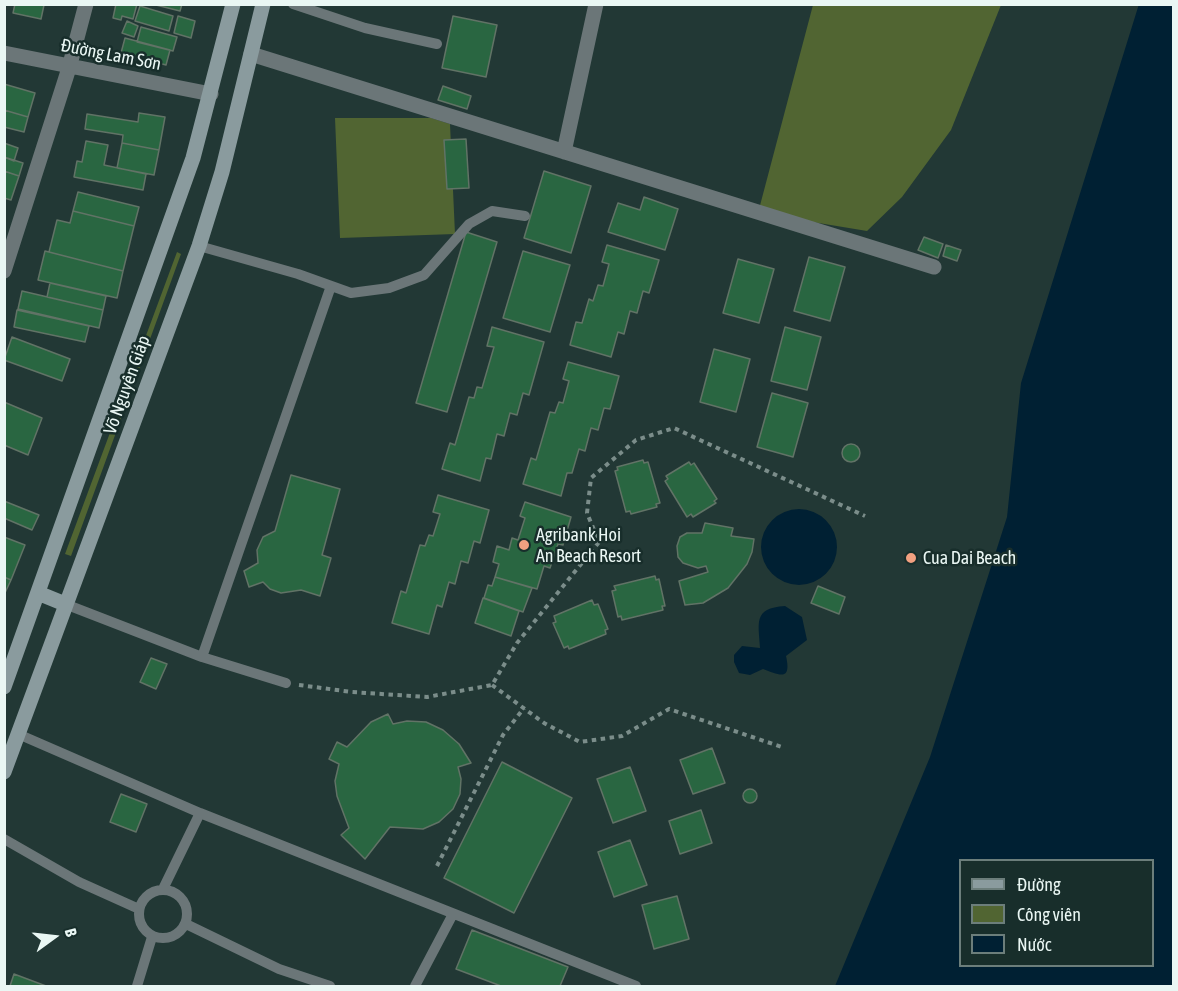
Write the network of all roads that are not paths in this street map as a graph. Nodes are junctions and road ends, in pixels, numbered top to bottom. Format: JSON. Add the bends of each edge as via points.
{"nodes":[{"id":1,"x":86,"y":4,"type":"edge"},
{"id":2,"x":233,"y":4,"type":"edge"},
{"id":3,"x":263,"y":4,"type":"edge"},
{"id":4,"x":293,"y":4,"type":"edge"},
{"id":5,"x":596,"y":4,"type":"edge"},
{"id":6,"x":437,"y":44,"type":"dead end"},
{"id":7,"x":4,"y":53,"type":"edge"},
{"id":8,"x":251,"y":54,"type":"junction"},
{"id":9,"x":69,"y":68,"type":"junction"},
{"id":10,"x":211,"y":94,"type":"junction"},
{"id":11,"x":564,"y":152,"type":"junction"},
{"id":12,"x":525,"y":216,"type":"dead end"},
{"id":13,"x":199,"y":246,"type":"junction"},
{"id":14,"x":934,"y":267,"type":"dead end"},
{"id":15,"x":4,"y":271,"type":"edge"},
{"id":16,"x":331,"y":286,"type":"junction"},
{"id":17,"x":38,"y":593,"type":"junction"},
{"id":18,"x":65,"y":604,"type":"junction"},
{"id":19,"x":202,"y":657,"type":"junction"},
{"id":20,"x":286,"y":683,"type":"road end"},
{"id":21,"x":4,"y":687,"type":"edge"},
{"id":22,"x":18,"y":734,"type":"junction"},
{"id":23,"x":4,"y":772,"type":"edge"},
{"id":24,"x":200,"y":813,"type":"junction"},
{"id":25,"x":4,"y":839,"type":"edge"},
{"id":26,"x":163,"y":889,"type":"junction"},
{"id":27,"x":139,"y":909,"type":"junction"},
{"id":28,"x":453,"y":914,"type":"junction"},
{"id":29,"x":186,"y":924,"type":"junction"},
{"id":30,"x":152,"y":937,"type":"junction"},
{"id":31,"x":137,"y":987,"type":"edge"},
{"id":32,"x":330,"y":987,"type":"edge"},
{"id":33,"x":416,"y":987,"type":"edge"},
{"id":34,"x":636,"y":987,"type":"edge"}],
"edges":[{"from":1,"to":9,"type":"street"},
{"from":2,"to":10,"type":"main road","name":"Võ Nguyên Giáp"},
{"from":3,"to":8,"type":"main road","name":"Võ Nguyên Giáp"},
{"from":4,"to":6,"type":"lane","via":[[365,28]]},
{"from":5,"to":11,"type":"street"},
{"from":7,"to":9,"type":"street","name":"Đường Lam Sơn"},
{"from":8,"to":11,"type":"street"},
{"from":8,"to":13,"type":"main road","name":"Võ Nguyên Giáp"},
{"from":9,"to":10,"type":"street","name":"Đường Lam Sơn"},
{"from":9,"to":15,"type":"street"},
{"from":10,"to":17,"type":"main road","name":"Võ Nguyên Giáp","via":[[178,202]]},
{"from":11,"to":14,"type":"street"},
{"from":12,"to":16,"type":"lane","via":[[492,211],[469,224],[424,275],[389,288],[351,293]]},
{"from":13,"to":16,"type":"lane"},
{"from":13,"to":18,"type":"main road","name":"Võ Nguyên Giáp"},
{"from":16,"to":19,"type":"lane"},
{"from":17,"to":18,"type":"main road"},
{"from":17,"to":21,"type":"main road","name":"Võ Nguyên Giáp"},
{"from":18,"to":19,"type":"lane"},
{"from":18,"to":22,"type":"main road","name":"Võ Nguyên Giáp"},
{"from":19,"to":20,"type":"lane"},
{"from":22,"to":23,"type":"main road","name":"Võ Nguyên Giáp"},
{"from":22,"to":24,"type":"lane"},
{"from":24,"to":26,"type":"lane"},
{"from":24,"to":28,"type":"lane"},
{"from":25,"to":27,"type":"lane","via":[[79,882]]},
{"from":26,"to":27,"type":"lane","via":[[147,895]]},
{"from":26,"to":29,"type":"lane","via":[[178,894],[187,908]]},
{"from":27,"to":30,"type":"lane","via":[[141,925]]},
{"from":28,"to":33,"type":"lane"},
{"from":28,"to":34,"type":"lane"},
{"from":29,"to":30,"type":"lane","via":[[168,939]]},
{"from":29,"to":32,"type":"lane","via":[[279,969]]},
{"from":30,"to":31,"type":"lane"}]}
